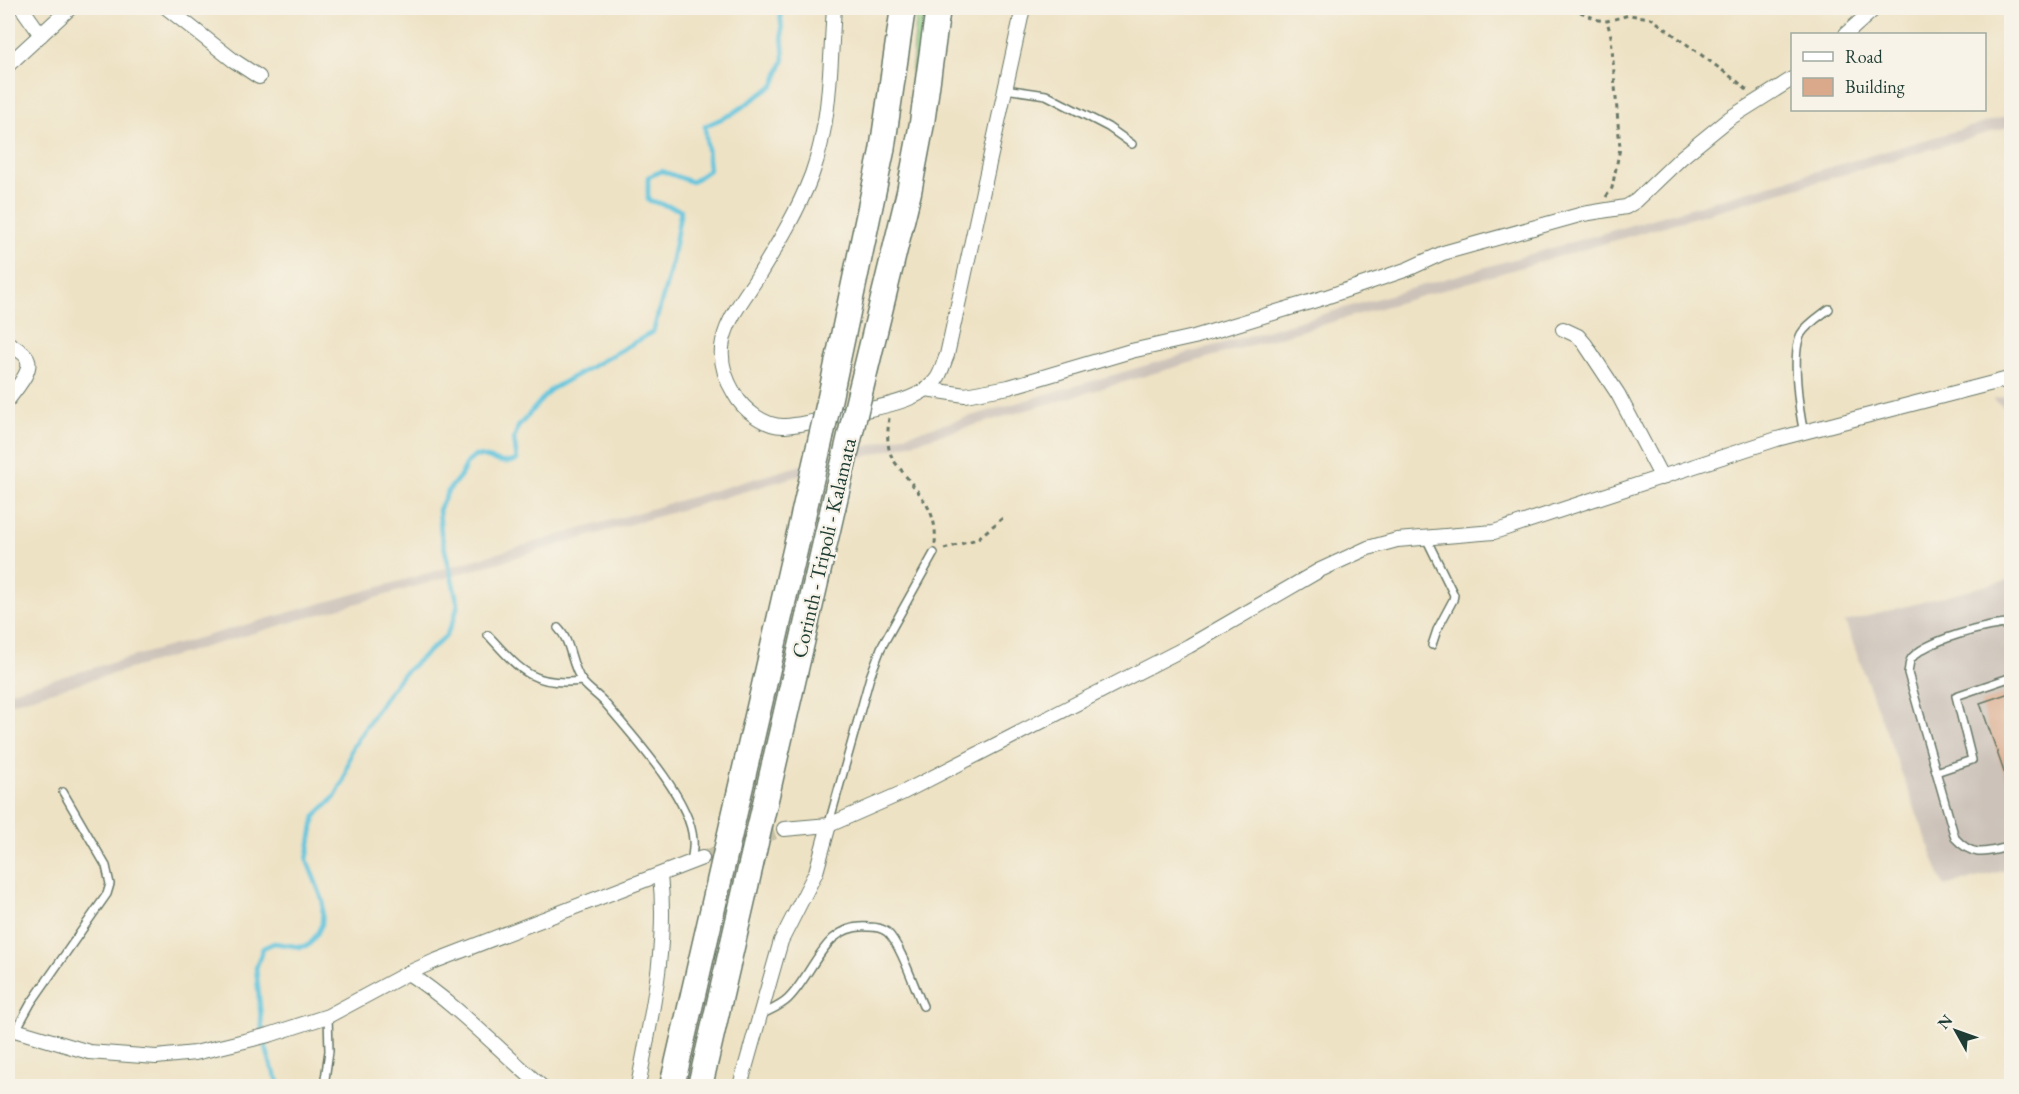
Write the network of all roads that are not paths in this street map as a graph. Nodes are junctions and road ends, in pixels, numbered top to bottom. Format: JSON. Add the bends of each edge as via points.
{"nodes":[{"id":1,"x":22,"y":8,"type":"edge"},
{"id":2,"x":70,"y":8,"type":"edge"},
{"id":3,"x":167,"y":8,"type":"edge"},
{"id":4,"x":834,"y":8,"type":"edge"},
{"id":5,"x":903,"y":8,"type":"edge"},
{"id":6,"x":938,"y":8,"type":"edge"},
{"id":7,"x":1023,"y":8,"type":"edge"},
{"id":8,"x":1875,"y":8,"type":"edge"},
{"id":9,"x":1847,"y":33,"type":"edge"},
{"id":10,"x":42,"y":35,"type":"junction"},
{"id":11,"x":8,"y":65,"type":"edge"},
{"id":12,"x":259,"y":78,"type":"dead end"},
{"id":13,"x":1791,"y":80,"type":"edge"},
{"id":14,"x":1005,"y":89,"type":"junction"},
{"id":15,"x":1132,"y":144,"type":"dead end"},
{"id":16,"x":1829,"y":309,"type":"dead end"},
{"id":17,"x":1563,"y":329,"type":"dead end"},
{"id":18,"x":8,"y":343,"type":"edge"},
{"id":19,"x":2012,"y":378,"type":"edge"},
{"id":20,"x":926,"y":389,"type":"junction"},
{"id":21,"x":8,"y":400,"type":"edge"},
{"id":22,"x":1804,"y":432,"type":"junction"},
{"id":23,"x":1662,"y":478,"type":"junction"},
{"id":24,"x":1426,"y":538,"type":"junction"},
{"id":25,"x":934,"y":553,"type":"road end"},
{"id":26,"x":2012,"y":624,"type":"edge"},
{"id":27,"x":558,"y":628,"type":"dead end"},
{"id":28,"x":488,"y":635,"type":"dead end"},
{"id":29,"x":1432,"y":645,"type":"dead end"},
{"id":30,"x":2012,"y":676,"type":"edge"},
{"id":31,"x":582,"y":681,"type":"junction"},
{"id":32,"x":1936,"y":772,"type":"junction"},
{"id":33,"x":63,"y":792,"type":"dead end"},
{"id":34,"x":829,"y":825,"type":"junction"},
{"id":35,"x":784,"y":829,"type":"tunnel mouth"},
{"id":36,"x":2012,"y":846,"type":"edge"},
{"id":37,"x":697,"y":860,"type":"joint"},
{"id":38,"x":660,"y":875,"type":"junction"},
{"id":39,"x":408,"y":973,"type":"junction"},
{"id":40,"x":923,"y":1006,"type":"dead end"},
{"id":41,"x":328,"y":1016,"type":"junction"},
{"id":42,"x":759,"y":1017,"type":"junction"},
{"id":43,"x":12,"y":1029,"type":"edge"},
{"id":44,"x":324,"y":1086,"type":"edge"},
{"id":45,"x":541,"y":1086,"type":"edge"},
{"id":46,"x":638,"y":1086,"type":"edge"},
{"id":47,"x":672,"y":1086,"type":"edge"},
{"id":48,"x":700,"y":1086,"type":"edge"},
{"id":49,"x":741,"y":1086,"type":"edge"}],
"edges":[{"from":1,"to":10,"type":"street"},
{"from":2,"to":10,"type":"street"},
{"from":3,"to":12,"type":"street"},
{"from":4,"to":20,"type":"street","via":[[822,144],[801,202],[729,323],[722,343],[722,363],[738,401],[764,422],[783,426],[891,405]]},
{"from":5,"to":47,"type":"highway","name":"Corinth - Tripoli - Kalamata","bridge":true,"via":[[882,151],[829,402]]},
{"from":6,"to":48,"type":"highway","name":"Corinth - Tripoli - Kalamata","bridge":true,"via":[[909,192]]},
{"from":7,"to":14,"type":"street"},
{"from":8,"to":9,"type":"street"},
{"from":10,"to":11,"type":"street"},
{"from":13,"to":20,"type":"street","via":[[1730,118],[1626,207],[1443,253],[1367,283],[1194,337],[1009,387],[965,394]]},
{"from":14,"to":15,"type":"lane","via":[[1046,94]]},
{"from":14,"to":20,"type":"street","via":[[946,356],[938,376]]},
{"from":16,"to":22,"type":"lane","via":[[1806,327],[1799,340],[1798,406]]},
{"from":17,"to":23,"type":"street","via":[[1585,344],[1618,394]]},
{"from":18,"to":21,"type":"street","via":[[24,354],[28,365]]},
{"from":19,"to":22,"type":"street"},
{"from":22,"to":23,"type":"street"},
{"from":23,"to":24,"type":"street","via":[[1494,532]]},
{"from":24,"to":29,"type":"lane","via":[[1454,595]]},
{"from":24,"to":34,"type":"street","via":[[1397,540],[1343,558],[1189,646],[902,793]]},
{"from":25,"to":34,"type":"lane","via":[[881,648]]},
{"from":26,"to":32,"type":"lane","via":[[1999,623],[1956,635],[1924,649],[1911,660],[1908,673]]},
{"from":27,"to":31,"type":"lane","via":[[565,636]]},
{"from":28,"to":31,"type":"lane","via":[[531,676],[553,683]]},
{"from":30,"to":32,"type":"lane","via":[[1956,696],[1972,760]]},
{"from":31,"to":37,"type":"lane","via":[[603,701],[678,795],[690,823]]},
{"from":32,"to":36,"type":"lane","via":[[1955,838],[1964,848],[1982,853]]},
{"from":33,"to":43,"type":"lane","via":[[106,866],[110,884],[107,894]]},
{"from":34,"to":35,"type":"street"},
{"from":34,"to":42,"type":"street","via":[[816,872],[781,941]]},
{"from":37,"to":38,"type":"street"},
{"from":38,"to":39,"type":"street"},
{"from":38,"to":46,"type":"street","via":[[661,952]]},
{"from":39,"to":41,"type":"street"},
{"from":39,"to":45,"type":"street","via":[[434,989]]},
{"from":40,"to":42,"type":"lane","via":[[887,932],[863,926],[833,938],[787,1000]]},
{"from":41,"to":43,"type":"street","via":[[269,1035],[176,1056],[131,1057],[89,1052]]},
{"from":41,"to":44,"type":"lane"},
{"from":42,"to":49,"type":"street"}]}
